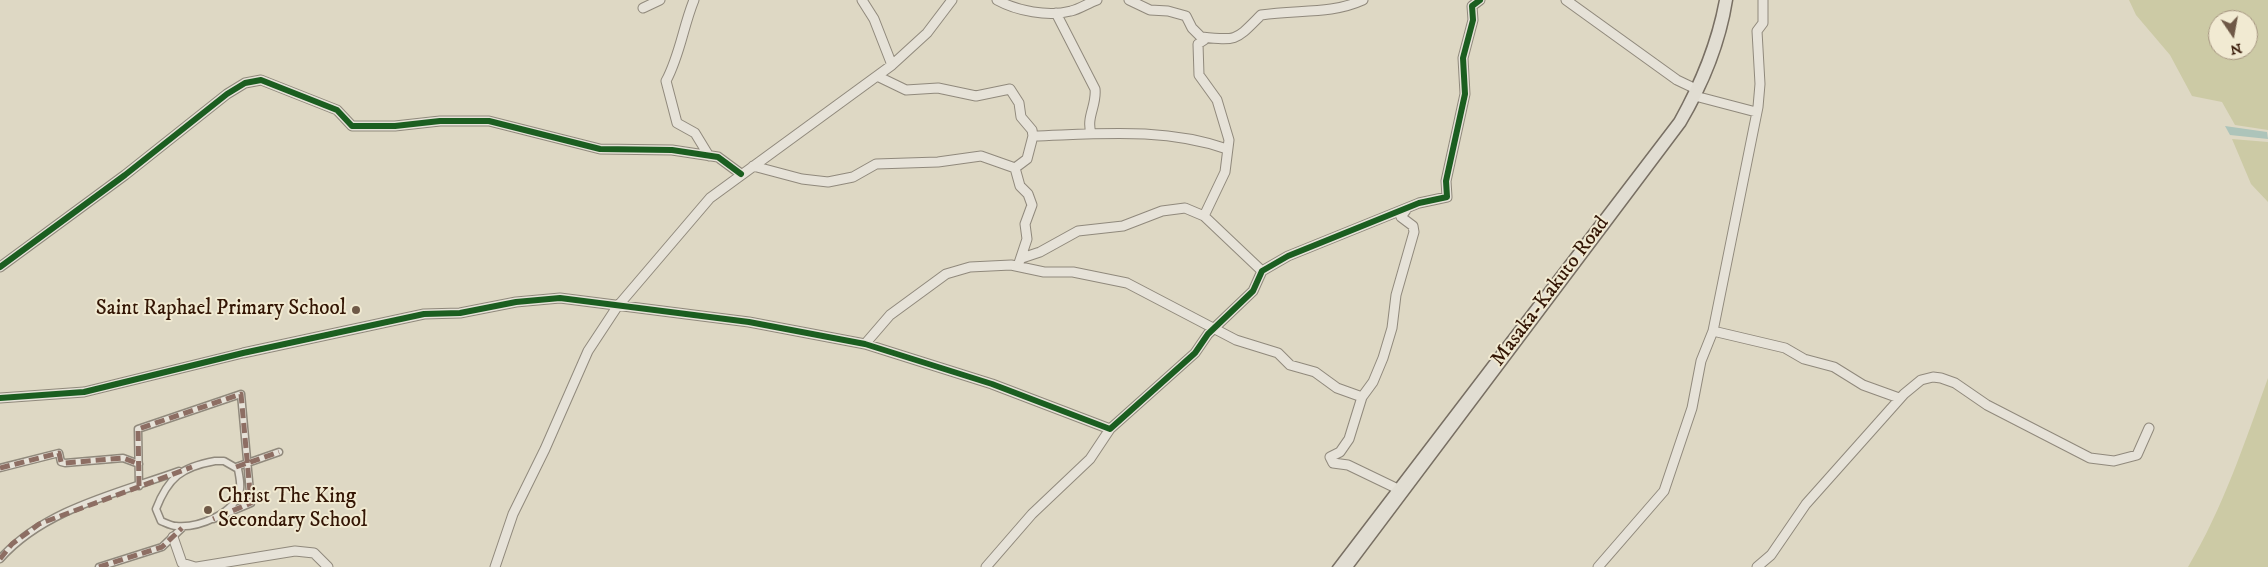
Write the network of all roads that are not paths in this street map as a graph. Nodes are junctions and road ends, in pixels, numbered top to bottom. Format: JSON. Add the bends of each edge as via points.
{"nodes":[{"id":1,"x":660,"y":0,"type":"edge"},
{"id":2,"x":694,"y":0,"type":"edge"},
{"id":3,"x":862,"y":0,"type":"edge"},
{"id":4,"x":952,"y":0,"type":"edge"},
{"id":5,"x":997,"y":0,"type":"edge"},
{"id":6,"x":1097,"y":0,"type":"edge"},
{"id":7,"x":1129,"y":0,"type":"edge"},
{"id":8,"x":1363,"y":0,"type":"edge"},
{"id":9,"x":1480,"y":0,"type":"edge"},
{"id":10,"x":1566,"y":0,"type":"edge"},
{"id":11,"x":1726,"y":0,"type":"edge"},
{"id":12,"x":1763,"y":0,"type":"edge"},
{"id":13,"x":642,"y":8,"type":"dead end"},
{"id":14,"x":1056,"y":12,"type":"junction"},
{"id":15,"x":1202,"y":37,"type":"junction"},
{"id":16,"x":892,"y":65,"type":"junction"},
{"id":17,"x":877,"y":76,"type":"junction"},
{"id":18,"x":1697,"y":93,"type":"junction"},
{"id":19,"x":1756,"y":112,"type":"junction"},
{"id":20,"x":1091,"y":133,"type":"junction"},
{"id":21,"x":1033,"y":136,"type":"junction"},
{"id":22,"x":1227,"y":149,"type":"junction"},
{"id":23,"x":709,"y":156,"type":"junction"},
{"id":24,"x":753,"y":166,"type":"junction"},
{"id":25,"x":1015,"y":168,"type":"junction"},
{"id":26,"x":741,"y":174,"type":"junction"},
{"id":27,"x":1406,"y":210,"type":"junction"},
{"id":28,"x":1204,"y":216,"type":"junction"},
{"id":29,"x":1020,"y":262,"type":"junction"},
{"id":30,"x":0,"y":266,"type":"edge"},
{"id":31,"x":1262,"y":271,"type":"junction"},
{"id":32,"x":618,"y":307,"type":"junction"},
{"id":33,"x":1215,"y":328,"type":"junction"},
{"id":34,"x":1713,"y":331,"type":"junction"},
{"id":35,"x":865,"y":344,"type":"junction"},
{"id":36,"x":0,"y":398,"type":"edge"},
{"id":37,"x":1362,"y":398,"type":"junction"},
{"id":38,"x":1899,"y":398,"type":"junction"},
{"id":39,"x":2150,"y":428,"type":"dead end"},
{"id":40,"x":1110,"y":429,"type":"junction"},
{"id":41,"x":279,"y":452,"type":"dead end"},
{"id":42,"x":248,"y":463,"type":"junction"},
{"id":43,"x":139,"y":464,"type":"junction"},
{"id":44,"x":192,"y":466,"type":"junction"},
{"id":45,"x":236,"y":467,"type":"junction"},
{"id":46,"x":0,"y":468,"type":"edge"},
{"id":47,"x":139,"y":486,"type":"junction"},
{"id":48,"x":1400,"y":490,"type":"junction"},
{"id":49,"x":213,"y":519,"type":"junction"},
{"id":50,"x":182,"y":528,"type":"junction"},
{"id":51,"x":172,"y":537,"type":"junction"},
{"id":52,"x":0,"y":558,"type":"edge"},
{"id":53,"x":99,"y":567,"type":"edge"},
{"id":54,"x":196,"y":567,"type":"edge"},
{"id":55,"x":328,"y":567,"type":"edge"},
{"id":56,"x":495,"y":567,"type":"edge"},
{"id":57,"x":986,"y":567,"type":"edge"},
{"id":58,"x":1342,"y":567,"type":"edge"},
{"id":59,"x":1598,"y":567,"type":"edge"},
{"id":60,"x":1757,"y":567,"type":"edge"}],
"edges":[{"from":1,"to":13,"type":"street"},
{"from":2,"to":23,"type":"street","via":[[676,63],[666,81],[677,123],[695,133]]},
{"from":3,"to":16,"type":"street","via":[[874,19]]},
{"from":4,"to":16,"type":"street","via":[[927,33]]},
{"from":5,"to":14,"type":"street","via":[[1008,5]]},
{"from":6,"to":14,"type":"street","via":[[1072,11]]},
{"from":7,"to":15,"type":"street","via":[[1150,10],[1186,16]]},
{"from":8,"to":15,"type":"street","via":[[1332,10],[1261,15],[1228,41]]},
{"from":9,"to":27,"type":"street","via":[[1472,6],[1473,20],[1463,58],[1465,94],[1446,181],[1447,197],[1435,202],[1419,202]]},
{"from":10,"to":18,"type":"street"},
{"from":11,"to":18,"type":"highway","name":"Masaka-Kakuto Road","via":[[1716,48]]},
{"from":12,"to":19,"type":"street","via":[[1763,24],[1757,31],[1760,84]]},
{"from":14,"to":20,"type":"street","via":[[1095,88],[1096,98],[1087,124]]},
{"from":15,"to":22,"type":"street","via":[[1204,40],[1198,44],[1199,75],[1217,100],[1228,132]]},
{"from":16,"to":17,"type":"street"},
{"from":17,"to":21,"type":"street","via":[[906,90],[938,88],[976,96],[1008,88],[1019,103],[1021,117]]},
{"from":17,"to":24,"type":"street"},
{"from":18,"to":19,"type":"street"},
{"from":18,"to":48,"type":"highway","name":"Masaka-Kakuto Road","via":[[1674,130]]},
{"from":19,"to":34,"type":"street"},
{"from":20,"to":21,"type":"street"},
{"from":20,"to":22,"type":"street","via":[[1146,133],[1191,138]]},
{"from":21,"to":25,"type":"street","via":[[1027,159]]},
{"from":22,"to":28,"type":"street","via":[[1225,172]]},
{"from":23,"to":26,"type":"street","via":[[718,157]]},
{"from":23,"to":30,"type":"street","via":[[672,150],[600,150],[489,121],[352,126],[332,108],[261,80],[253,80],[221,98],[125,175]]},
{"from":24,"to":25,"type":"street","via":[[788,178],[823,181],[849,179],[866,167],[882,163],[938,162],[981,156]]},
{"from":24,"to":26,"type":"street"},
{"from":25,"to":29,"type":"street","via":[[1033,209],[1026,224],[1028,238]]},
{"from":26,"to":32,"type":"street","via":[[696,211]]},
{"from":27,"to":31,"type":"street","via":[[1288,256]]},
{"from":27,"to":37,"type":"street","via":[[1401,217],[1413,226],[1414,232],[1396,295],[1392,328],[1373,382]]},
{"from":28,"to":29,"type":"street","via":[[1185,208],[1162,211],[1122,226],[1078,231]]},
{"from":28,"to":31,"type":"street"},
{"from":29,"to":33,"type":"street","via":[[1044,272],[1074,272],[1127,283]]},
{"from":29,"to":35,"type":"street","via":[[976,266],[946,274],[890,315]]},
{"from":31,"to":33,"type":"street","via":[[1253,291]]},
{"from":32,"to":35,"type":"street","via":[[716,317]]},
{"from":32,"to":36,"type":"street","via":[[560,298],[516,302],[460,313],[424,314],[84,392]]},
{"from":32,"to":56,"type":"street","via":[[588,351],[513,514]]},
{"from":33,"to":37,"type":"street","via":[[1236,340],[1278,353],[1290,365],[1315,372],[1337,388]]},
{"from":33,"to":40,"type":"street","via":[[1195,353]]},
{"from":34,"to":38,"type":"street","via":[[1785,348],[1804,359],[1834,367],[1863,385]]},
{"from":34,"to":59,"type":"street","via":[[1701,361],[1692,408],[1666,486]]},
{"from":35,"to":40,"type":"street","via":[[992,384]]},
{"from":37,"to":48,"type":"street","via":[[1349,439],[1340,452],[1332,454],[1331,461],[1337,465],[1348,465]]},
{"from":38,"to":39,"type":"street","via":[[1922,380],[1933,377],[1949,380],[1986,404],[2090,458],[2103,461],[2129,459],[2137,455]]},
{"from":38,"to":60,"type":"street","via":[[1806,504],[1771,555]]},
{"from":40,"to":57,"type":"street","via":[[1099,450],[1075,477],[1048,499]]},
{"from":41,"to":42,"type":"street"},
{"from":42,"to":43,"type":"street","via":[[242,394],[138,429]]},
{"from":42,"to":45,"type":"street"},
{"from":42,"to":49,"type":"street","via":[[250,503]]},
{"from":43,"to":46,"type":"street","via":[[123,458],[65,464],[61,462],[59,453]]},
{"from":43,"to":47,"type":"street"},
{"from":44,"to":45,"type":"street","via":[[224,461]]},
{"from":44,"to":47,"type":"street"},
{"from":44,"to":50,"type":"street","via":[[164,489],[157,507],[162,522]]},
{"from":45,"to":49,"type":"street","via":[[241,476],[238,494]]},
{"from":47,"to":52,"type":"street","via":[[39,524],[12,544]]},
{"from":48,"to":58,"type":"highway","name":"Masaka-Kakuto Road"},
{"from":49,"to":50,"type":"street"},
{"from":50,"to":51,"type":"street"},
{"from":51,"to":53,"type":"street","via":[[152,552]]},
{"from":51,"to":54,"type":"street","via":[[182,564]]},
{"from":54,"to":55,"type":"street","via":[[295,551],[314,553]]}]}
